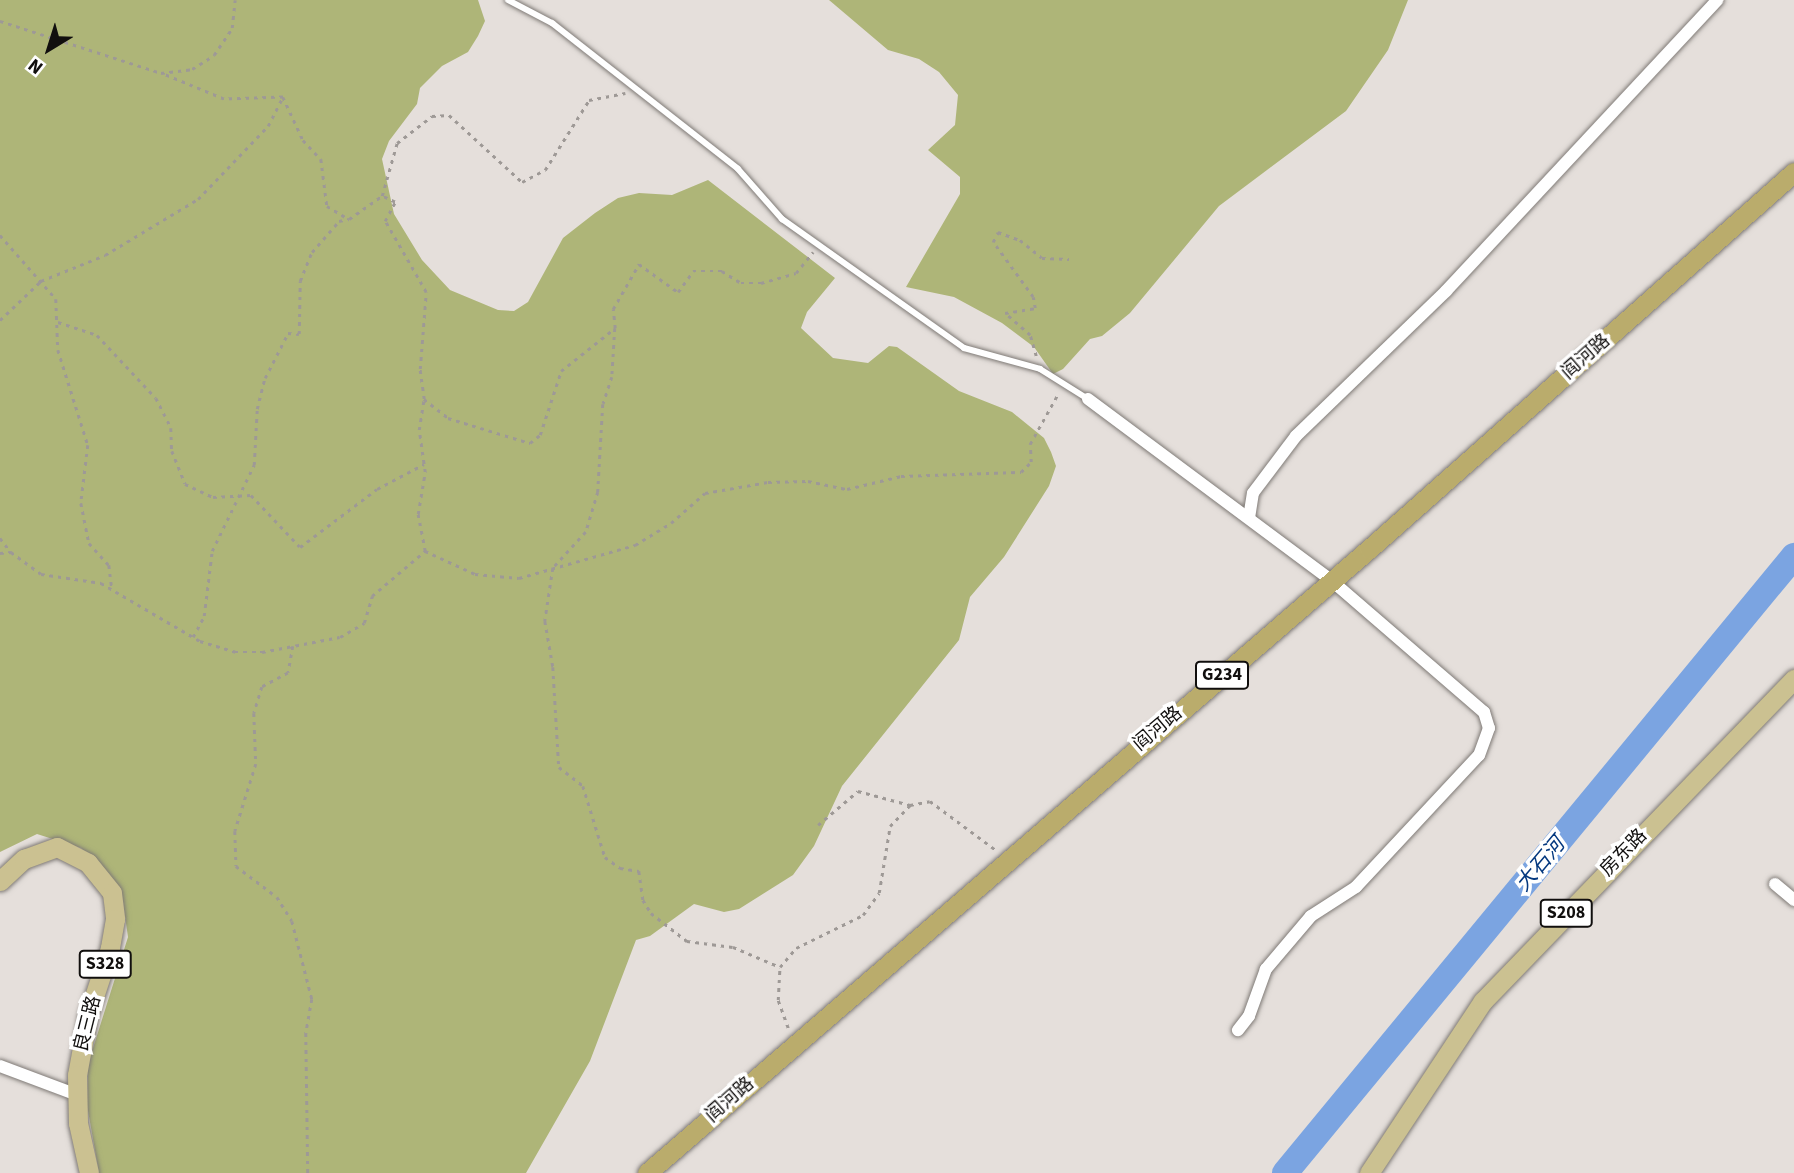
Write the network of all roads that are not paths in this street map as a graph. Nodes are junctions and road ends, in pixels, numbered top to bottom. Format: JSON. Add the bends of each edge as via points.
{"nodes":[{"id":1,"x":508,"y":0,"type":"edge"},
{"id":2,"x":1717,"y":0,"type":"edge"},
{"id":3,"x":1794,"y":172,"type":"edge"},
{"id":4,"x":1088,"y":399,"type":"joint"},
{"id":5,"x":1249,"y":519,"type":"junction"},
{"id":6,"x":1332,"y":581,"type":"junction"},
{"id":7,"x":1794,"y":679,"type":"edge"},
{"id":8,"x":0,"y":881,"type":"edge"},
{"id":9,"x":1774,"y":884,"type":"dead end"},
{"id":10,"x":1794,"y":900,"type":"edge"},
{"id":11,"x":1238,"y":1030,"type":"dead end"},
{"id":12,"x":0,"y":1066,"type":"edge"},
{"id":13,"x":76,"y":1095,"type":"junction"},
{"id":14,"x":89,"y":1173,"type":"edge"},
{"id":15,"x":647,"y":1173,"type":"edge"},
{"id":16,"x":1369,"y":1173,"type":"edge"}],
"edges":[{"from":1,"to":4,"type":"lane","via":[[552,23],[738,169],[782,219],[964,348],[1040,369]]},
{"from":2,"to":5,"type":"street","via":[[1446,290],[1296,436],[1253,493]]},
{"from":3,"to":6,"type":"highway","name":"阎河路","number":"G234"},
{"from":4,"to":5,"type":"street"},
{"from":5,"to":6,"type":"street"},
{"from":6,"to":11,"type":"street","via":[[1484,712],[1489,728],[1479,755],[1356,887],[1311,916],[1266,969],[1249,1016]]},
{"from":6,"to":15,"type":"highway","name":"阎河路","number":"G234"},
{"from":7,"to":16,"type":"main road","name":"房东路","number":"S208","via":[[1483,1002]]},
{"from":8,"to":13,"type":"main road","name":"良三路","number":"S328","via":[[24,859],[57,847],[88,863],[112,893],[115,919],[110,948],[83,1036]]},
{"from":9,"to":10,"type":"street"},
{"from":12,"to":13,"type":"street"},
{"from":13,"to":14,"type":"main road","name":"良三路","number":"S328"}]}
